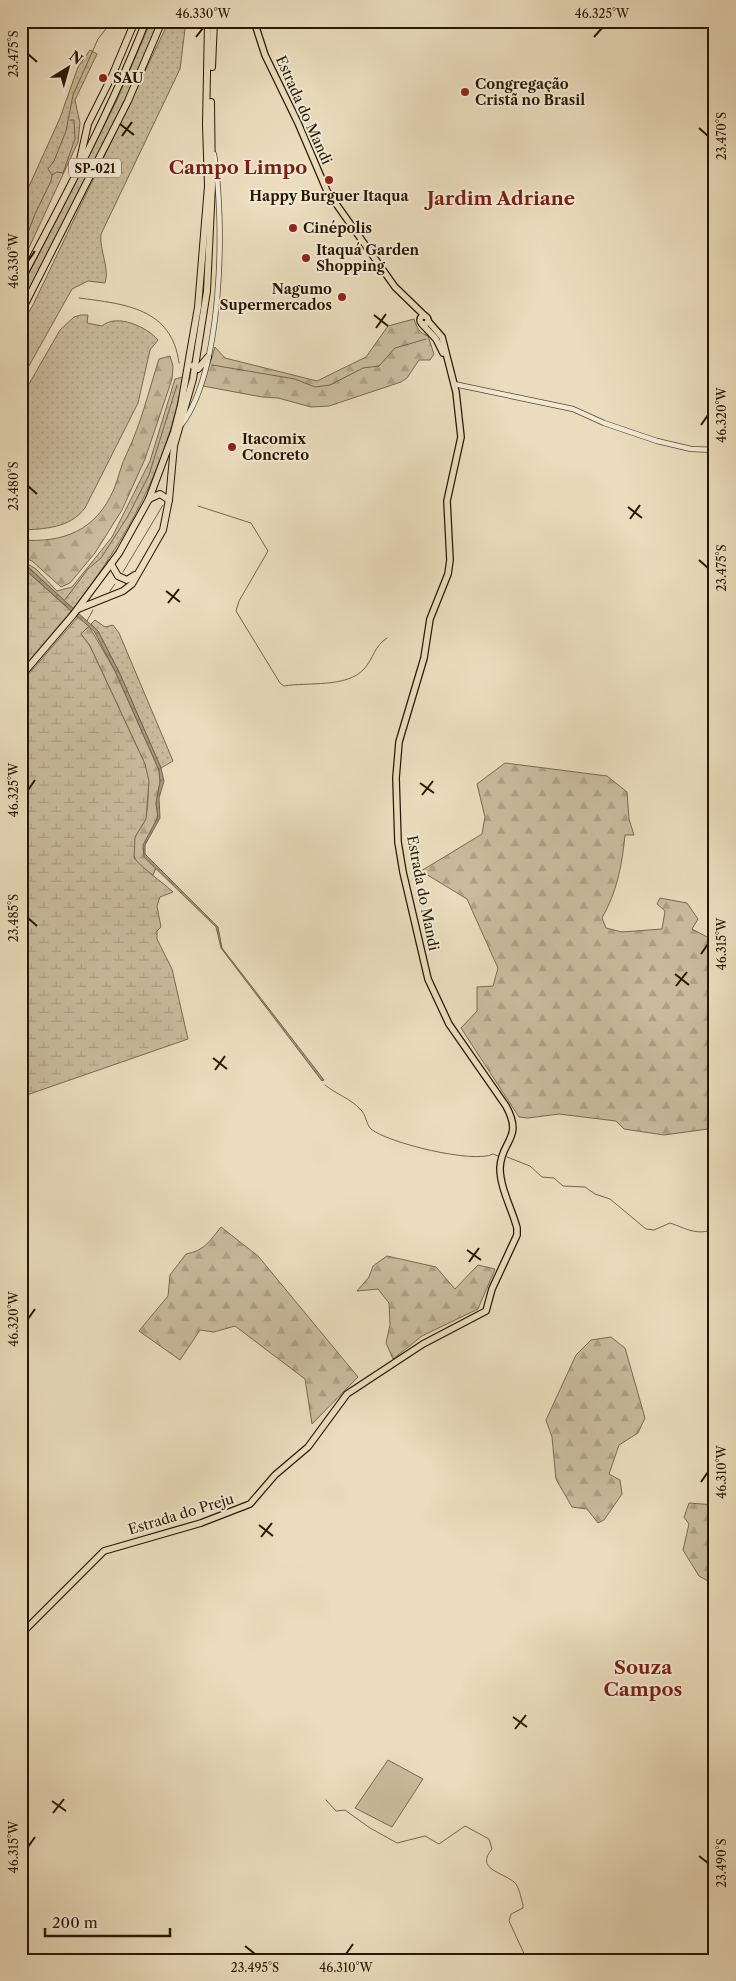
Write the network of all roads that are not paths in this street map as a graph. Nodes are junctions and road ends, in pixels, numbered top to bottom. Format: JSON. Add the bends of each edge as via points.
{"nodes":[{"id":1,"x":135,"y":21,"type":"edge"},
{"id":2,"x":146,"y":21,"type":"edge"},
{"id":3,"x":162,"y":21,"type":"edge"},
{"id":4,"x":208,"y":21,"type":"edge"},
{"id":5,"x":214,"y":21,"type":"edge"},
{"id":6,"x":254,"y":21,"type":"edge"},
{"id":7,"x":210,"y":124,"type":"junction"},
{"id":8,"x":78,"y":170,"type":"junction"},
{"id":9,"x":21,"y":280,"type":"edge"},
{"id":10,"x":408,"y":302,"type":"junction"},
{"id":11,"x":21,"y":312,"type":"edge"},
{"id":12,"x":427,"y":318,"type":"junction"},
{"id":13,"x":421,"y":323,"type":"junction"},
{"id":14,"x":190,"y":356,"type":"junction"},
{"id":15,"x":208,"y":357,"type":"junction"},
{"id":16,"x":450,"y":366,"type":"junction"},
{"id":17,"x":195,"y":368,"type":"junction"},
{"id":18,"x":454,"y":384,"type":"junction"},
{"id":19,"x":181,"y":426,"type":"junction"},
{"id":20,"x":715,"y":450,"type":"edge"},
{"id":21,"x":149,"y":499,"type":"junction"},
{"id":22,"x":169,"y":500,"type":"junction"},
{"id":23,"x":112,"y":564,"type":"junction"},
{"id":24,"x":140,"y":571,"type":"junction"},
{"id":25,"x":76,"y":612,"type":"junction"},
{"id":26,"x":21,"y":676,"type":"edge"},
{"id":27,"x":487,"y":1309,"type":"joint"},
{"id":28,"x":21,"y":1634,"type":"edge"}],
"edges":[{"from":1,"to":8,"type":"highway","via":[[88,124]]},
{"from":2,"to":8,"type":"highway","number":"SP-021"},
{"from":3,"to":11,"type":"highway","number":"SP-021","via":[[128,101]]},
{"from":4,"to":14,"type":"highway","via":[[208,186],[198,307]]},
{"from":5,"to":7,"type":"highway"},
{"from":6,"to":10,"type":"main road","name":"Estrada do Mandi","via":[[265,54],[327,191]]},
{"from":7,"to":15,"type":"street","via":[[219,184],[220,220],[214,320]]},
{"from":7,"to":17,"type":"highway","via":[[209,271]]},
{"from":8,"to":9,"type":"highway","number":"SP-021"},
{"from":10,"to":12,"type":"main road","name":"Estrada do Mandi"},
{"from":10,"to":13,"type":"main road","name":"Estrada do Mandi"},
{"from":12,"to":13,"type":"main road","via":[[421,318]]},
{"from":12,"to":16,"type":"main road","name":"Estrada do Mandi","via":[[442,337]]},
{"from":13,"to":16,"type":"main road","name":"Estrada do Mandi","via":[[438,343]]},
{"from":14,"to":17,"type":"highway"},
{"from":14,"to":21,"type":"highway","via":[[174,432]]},
{"from":15,"to":17,"type":"highway","via":[[201,368]]},
{"from":15,"to":19,"type":"street","via":[[200,388]]},
{"from":16,"to":18,"type":"main road","name":"Estrada do Mandi"},
{"from":17,"to":19,"type":"highway"},
{"from":18,"to":20,"type":"street","via":[[572,409],[657,441],[691,449]]},
{"from":18,"to":27,"type":"main road","name":"Estrada do Mandi","via":[[461,437],[447,501],[450,560],[430,619],[426,651],[401,732],[396,778],[398,842],[428,979],[449,1024],[506,1106],[514,1124],[500,1170],[517,1232],[492,1289]]},
{"from":19,"to":22,"type":"highway","via":[[174,446]]},
{"from":21,"to":22,"type":"highway","via":[[160,494]]},
{"from":21,"to":23,"type":"highway"},
{"from":22,"to":24,"type":"highway","via":[[163,530]]},
{"from":23,"to":24,"type":"highway","via":[[118,576],[127,580]]},
{"from":23,"to":25,"type":"highway"},
{"from":24,"to":25,"type":"highway","via":[[123,591]]},
{"from":25,"to":26,"type":"highway"},
{"from":27,"to":28,"type":"main road","name":"Estrada do Preju","via":[[423,1344],[347,1394],[308,1447],[274,1475],[250,1504],[207,1521],[104,1551]]}]}
